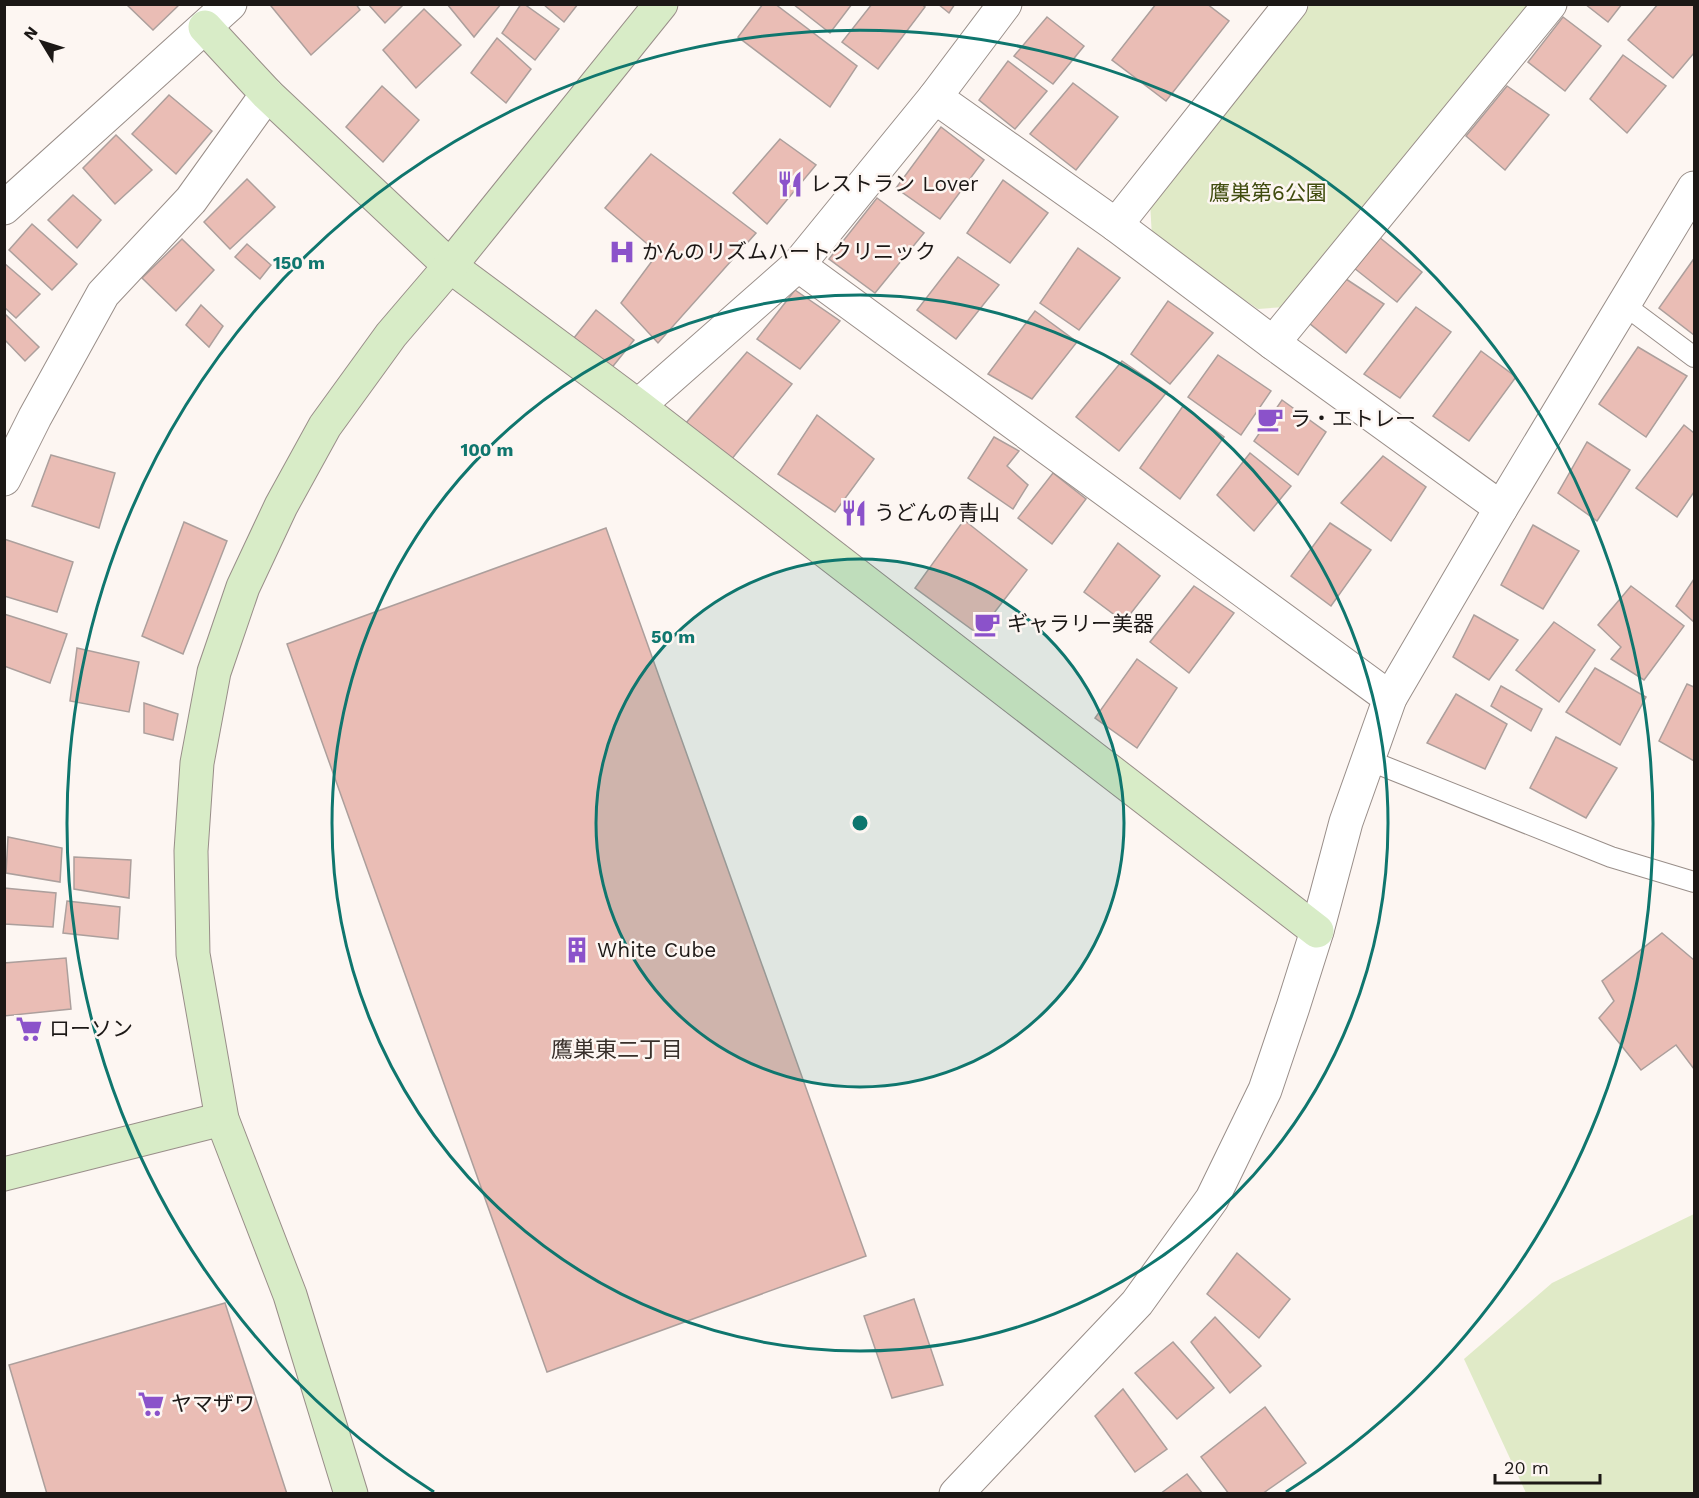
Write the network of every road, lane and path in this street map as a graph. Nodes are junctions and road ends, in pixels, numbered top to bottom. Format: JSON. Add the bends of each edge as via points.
{"nodes":[{"id":1,"x":230,"y":4,"type":"edge"},
{"id":2,"x":661,"y":4,"type":"edge"},
{"id":3,"x":1005,"y":4,"type":"edge"},
{"id":4,"x":1291,"y":4,"type":"edge"},
{"id":5,"x":1550,"y":4,"type":"edge"},
{"id":6,"x":205,"y":27,"type":"junction"},
{"id":7,"x":267,"y":94,"type":"junction"},
{"id":8,"x":935,"y":98,"type":"junction"},
{"id":9,"x":1695,"y":188,"type":"edge"},
{"id":10,"x":4,"y":208,"type":"edge"},
{"id":11,"x":1116,"y":225,"type":"junction"},
{"id":12,"x":798,"y":265,"type":"junction"},
{"id":13,"x":450,"y":266,"type":"junction"},
{"id":14,"x":1623,"y":304,"type":"junction"},
{"id":15,"x":1273,"y":343,"type":"junction"},
{"id":16,"x":1695,"y":357,"type":"edge"},
{"id":17,"x":638,"y":406,"type":"junction"},
{"id":18,"x":4,"y":479,"type":"edge"},
{"id":19,"x":1501,"y":508,"type":"junction"},
{"id":20,"x":1390,"y":698,"type":"junction"},
{"id":21,"x":1368,"y":760,"type":"junction"},
{"id":22,"x":1695,"y":882,"type":"edge"},
{"id":23,"x":1317,"y":931,"type":"junction"},
{"id":24,"x":222,"y":1119,"type":"junction"},
{"id":25,"x":4,"y":1174,"type":"edge"},
{"id":26,"x":351,"y":1494,"type":"edge"},
{"id":27,"x":956,"y":1494,"type":"edge"}],
"edges":[{"from":1,"to":6,"type":"street"},
{"from":2,"to":13,"type":"street"},
{"from":3,"to":8,"type":"street"},
{"from":4,"to":11,"type":"street"},
{"from":5,"to":15,"type":"street"},
{"from":6,"to":7,"type":"street"},
{"from":6,"to":10,"type":"street"},
{"from":7,"to":13,"type":"street"},
{"from":7,"to":18,"type":"street","via":[[191,200],[103,294]]},
{"from":8,"to":11,"type":"street"},
{"from":8,"to":12,"type":"street"},
{"from":9,"to":14,"type":"street"},
{"from":11,"to":15,"type":"street"},
{"from":12,"to":17,"type":"street"},
{"from":12,"to":20,"type":"street"},
{"from":13,"to":17,"type":"street"},
{"from":13,"to":24,"type":"street","via":[[392,334],[325,426],[243,587],[214,672],[197,763],[191,851],[193,954]]},
{"from":14,"to":16,"type":"lane"},
{"from":14,"to":19,"type":"street"},
{"from":15,"to":19,"type":"street"},
{"from":17,"to":23,"type":"street"},
{"from":19,"to":20,"type":"street"},
{"from":20,"to":21,"type":"street"},
{"from":21,"to":22,"type":"lane","via":[[1611,856]]},
{"from":21,"to":23,"type":"street","via":[[1346,822]]},
{"from":23,"to":27,"type":"street","via":[[1265,1090],[1212,1198],[1137,1303]]},
{"from":24,"to":25,"type":"street"},
{"from":24,"to":26,"type":"street","via":[[290,1295]]}]}
